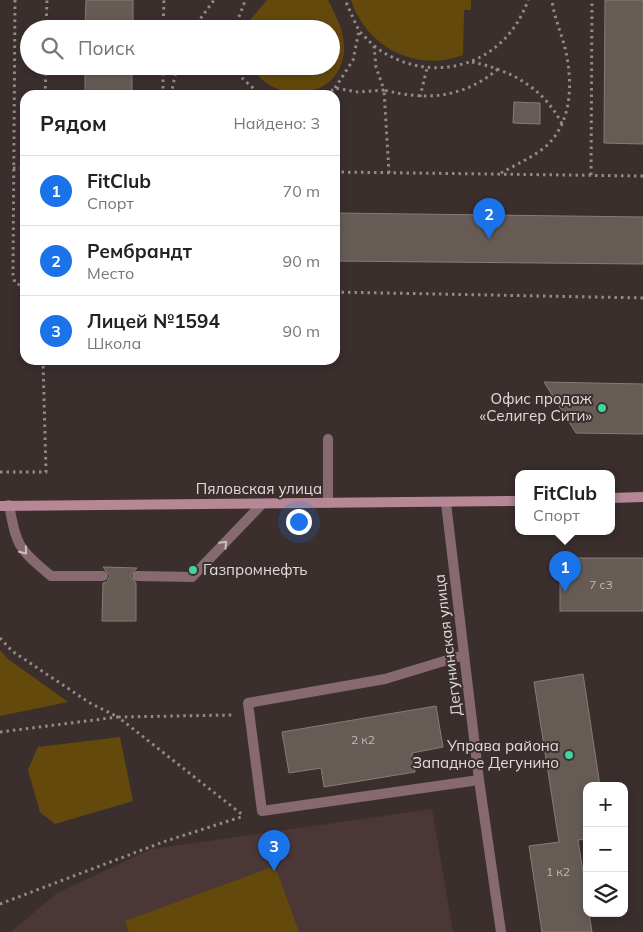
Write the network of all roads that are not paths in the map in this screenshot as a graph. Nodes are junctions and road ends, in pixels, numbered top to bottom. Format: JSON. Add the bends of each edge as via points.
{"nodes":[{"id":1,"x":328,"y":439,"type":"dead end"},
{"id":2,"x":643,"y":497,"type":"edge"},
{"id":3,"x":615,"y":498,"type":"edge"},
{"id":4,"x":515,"y":501,"type":"edge"},
{"id":5,"x":328,"y":503,"type":"junction"},
{"id":6,"x":446,"y":503,"type":"junction"},
{"id":7,"x":262,"y":504,"type":"junction"},
{"id":8,"x":5,"y":506,"type":"edge"},
{"id":9,"x":103,"y":576,"type":"dead end"},
{"id":10,"x":136,"y":576,"type":"dead end"},
{"id":11,"x":464,"y":655,"type":"junction"},
{"id":12,"x":479,"y":780,"type":"junction"},
{"id":13,"x":501,"y":932,"type":"edge"}],
"edges":[{"from":1,"to":5,"type":"street"},
{"from":2,"to":3,"type":"street"},
{"from":4,"to":6,"type":"street","name":"Пяловская улица"},
{"from":5,"to":6,"type":"street","name":"Пяловская улица"},
{"from":5,"to":7,"type":"street","name":"Пяловская улица"},
{"from":6,"to":11,"type":"street","name":"Дегунинская улица"},
{"from":7,"to":8,"type":"street","name":"Пяловская улица"},
{"from":10,"to":7,"type":"street","one_way":true,"via":[[192,577]]},
{"from":8,"to":9,"type":"street","one_way":true,"via":[[16,540],[25,554],[51,576]]},
{"from":11,"to":12,"type":"street","name":"Дегунинская улица"},
{"from":11,"to":12,"type":"street","via":[[384,679],[248,703],[262,811]]},
{"from":12,"to":13,"type":"street","name":"Дегунинская улица"}]}
